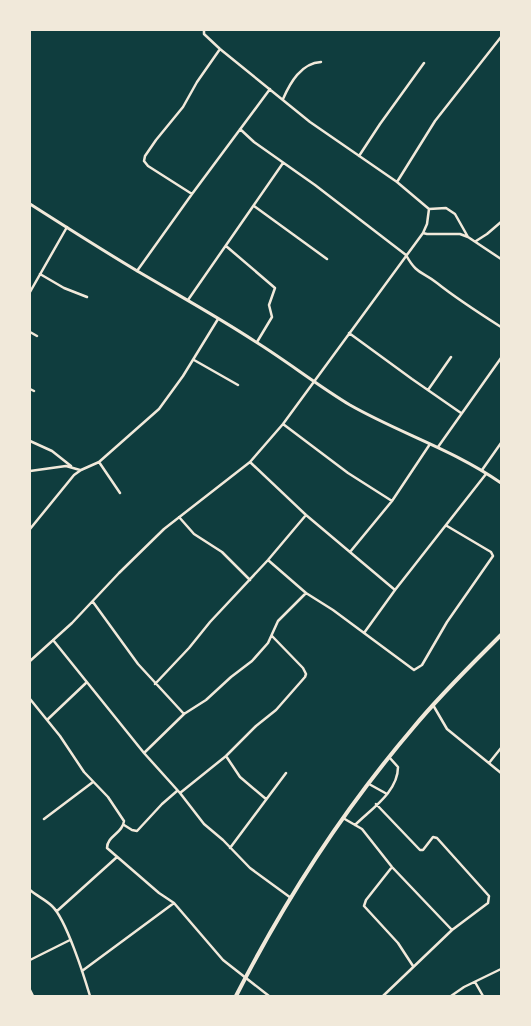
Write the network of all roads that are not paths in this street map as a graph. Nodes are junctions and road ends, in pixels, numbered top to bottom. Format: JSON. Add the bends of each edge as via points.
{"nodes":[{"id":1,"x":204,"y":30,"type":"edge"},
{"id":2,"x":501,"y":37,"type":"edge"},
{"id":3,"x":220,"y":49,"type":"junction"},
{"id":4,"x":321,"y":62,"type":"dead end"},
{"id":5,"x":424,"y":63,"type":"dead end"},
{"id":6,"x":270,"y":89,"type":"junction"},
{"id":7,"x":282,"y":99,"type":"junction"},
{"id":8,"x":240,"y":129,"type":"junction"},
{"id":9,"x":360,"y":156,"type":"junction"},
{"id":10,"x":283,"y":163,"type":"junction"},
{"id":11,"x":397,"y":182,"type":"junction"},
{"id":12,"x":192,"y":194,"type":"junction"},
{"id":13,"x":30,"y":204,"type":"edge"},
{"id":14,"x":254,"y":206,"type":"junction"},
{"id":15,"x":429,"y":209,"type":"junction"},
{"id":16,"x":501,"y":222,"type":"edge"},
{"id":17,"x":67,"y":227,"type":"junction"},
{"id":18,"x":423,"y":233,"type":"junction"},
{"id":19,"x":468,"y":237,"type":"junction"},
{"id":20,"x":476,"y":241,"type":"junction"},
{"id":21,"x":226,"y":246,"type":"junction"},
{"id":22,"x":406,"y":255,"type":"junction"},
{"id":23,"x":327,"y":259,"type":"dead end"},
{"id":24,"x":501,"y":259,"type":"edge"},
{"id":25,"x":137,"y":271,"type":"junction"},
{"id":26,"x":40,"y":274,"type":"junction"},
{"id":27,"x":30,"y":292,"type":"edge"},
{"id":28,"x":87,"y":297,"type":"dead end"},
{"id":29,"x":188,"y":300,"type":"junction"},
{"id":30,"x":218,"y":319,"type":"junction"},
{"id":31,"x":501,"y":327,"type":"edge"},
{"id":32,"x":30,"y":332,"type":"edge"},
{"id":33,"x":349,"y":333,"type":"junction"},
{"id":34,"x":37,"y":336,"type":"dead end"},
{"id":35,"x":257,"y":342,"type":"junction"},
{"id":36,"x":451,"y":357,"type":"dead end"},
{"id":37,"x":501,"y":358,"type":"edge"},
{"id":38,"x":193,"y":360,"type":"junction"},
{"id":39,"x":314,"y":382,"type":"junction"},
{"id":40,"x":238,"y":386,"type":"dead end"},
{"id":41,"x":30,"y":389,"type":"edge"},
{"id":42,"x":428,"y":390,"type":"junction"},
{"id":43,"x":34,"y":391,"type":"dead end"},
{"id":44,"x":461,"y":413,"type":"junction"},
{"id":45,"x":283,"y":424,"type":"junction"},
{"id":46,"x":30,"y":442,"type":"edge"},
{"id":47,"x":501,"y":443,"type":"edge"},
{"id":48,"x":430,"y":444,"type":"junction"},
{"id":49,"x":438,"y":447,"type":"junction"},
{"id":50,"x":99,"y":462,"type":"junction"},
{"id":51,"x":250,"y":462,"type":"junction"},
{"id":52,"x":73,"y":467,"type":"junction"},
{"id":53,"x":80,"y":470,"type":"junction"},
{"id":54,"x":482,"y":470,"type":"junction"},
{"id":55,"x":30,"y":471,"type":"edge"},
{"id":56,"x":487,"y":473,"type":"junction"},
{"id":57,"x":501,"y":483,"type":"edge"},
{"id":58,"x":120,"y":492,"type":"dead end"},
{"id":59,"x":392,"y":501,"type":"junction"},
{"id":60,"x":179,"y":516,"type":"junction"},
{"id":61,"x":306,"y":516,"type":"junction"},
{"id":62,"x":447,"y":526,"type":"junction"},
{"id":63,"x":30,"y":529,"type":"edge"},
{"id":64,"x":350,"y":552,"type":"junction"},
{"id":65,"x":268,"y":560,"type":"junction"},
{"id":66,"x":250,"y":580,"type":"junction"},
{"id":67,"x":395,"y":590,"type":"junction"},
{"id":68,"x":306,"y":593,"type":"junction"},
{"id":69,"x":92,"y":602,"type":"junction"},
{"id":70,"x":364,"y":633,"type":"junction"},
{"id":71,"x":501,"y":634,"type":"edge"},
{"id":72,"x":272,"y":636,"type":"junction"},
{"id":73,"x":53,"y":640,"type":"junction"},
{"id":74,"x":30,"y":661,"type":"edge"},
{"id":75,"x":87,"y":682,"type":"junction"},
{"id":76,"x":155,"y":684,"type":"junction"},
{"id":77,"x":30,"y":699,"type":"edge"},
{"id":78,"x":433,"y":705,"type":"junction"},
{"id":79,"x":184,"y":714,"type":"junction"},
{"id":80,"x":47,"y":720,"type":"junction"},
{"id":81,"x":501,"y":748,"type":"edge"},
{"id":82,"x":144,"y":753,"type":"junction"},
{"id":83,"x":226,"y":756,"type":"junction"},
{"id":84,"x":389,"y":757,"type":"junction"},
{"id":85,"x":490,"y":764,"type":"junction"},
{"id":86,"x":501,"y":772,"type":"edge"},
{"id":87,"x":286,"y":773,"type":"dead end"},
{"id":88,"x":93,"y":782,"type":"junction"},
{"id":89,"x":369,"y":784,"type":"junction"},
{"id":90,"x":179,"y":792,"type":"junction"},
{"id":91,"x":387,"y":794,"type":"junction"},
{"id":92,"x":266,"y":799,"type":"junction"},
{"id":93,"x":376,"y":804,"type":"junction"},
{"id":94,"x":343,"y":818,"type":"junction"},
{"id":95,"x":44,"y":819,"type":"dead end"},
{"id":96,"x":124,"y":825,"type":"junction"},
{"id":97,"x":355,"y":826,"type":"junction"},
{"id":98,"x":230,"y":848,"type":"junction"},
{"id":99,"x":116,"y":857,"type":"junction"},
{"id":100,"x":392,"y":867,"type":"junction"},
{"id":101,"x":30,"y":890,"type":"edge"},
{"id":102,"x":291,"y":898,"type":"junction"},
{"id":103,"x":174,"y":903,"type":"junction"},
{"id":104,"x":57,"y":911,"type":"junction"},
{"id":105,"x":452,"y":930,"type":"junction"},
{"id":106,"x":70,"y":940,"type":"junction"},
{"id":107,"x":30,"y":960,"type":"edge"},
{"id":108,"x":413,"y":966,"type":"junction"},
{"id":109,"x":501,"y":969,"type":"edge"},
{"id":110,"x":82,"y":971,"type":"junction"},
{"id":111,"x":245,"y":979,"type":"junction"},
{"id":112,"x":475,"y":982,"type":"junction"},
{"id":113,"x":30,"y":990,"type":"edge"},
{"id":114,"x":33,"y":996,"type":"edge"},
{"id":115,"x":90,"y":996,"type":"edge"},
{"id":116,"x":236,"y":996,"type":"edge"},
{"id":117,"x":269,"y":996,"type":"edge"},
{"id":118,"x":383,"y":996,"type":"edge"},
{"id":119,"x":451,"y":996,"type":"edge"},
{"id":120,"x":483,"y":996,"type":"edge"}],
"edges":[{"from":1,"to":3,"type":"street","via":[[204,34]]},
{"from":2,"to":11,"type":"street","via":[[435,121]]},
{"from":3,"to":6,"type":"street"},
{"from":3,"to":12,"type":"street","via":[[144,161]]},
{"from":4,"to":7,"type":"street","via":[[314,62],[301,70]]},
{"from":5,"to":9,"type":"street"},
{"from":6,"to":7,"type":"street"},
{"from":6,"to":8,"type":"street"},
{"from":7,"to":9,"type":"street"},
{"from":8,"to":10,"type":"street"},
{"from":8,"to":12,"type":"street"},
{"from":9,"to":11,"type":"street"},
{"from":10,"to":14,"type":"street"},
{"from":10,"to":22,"type":"street"},
{"from":11,"to":15,"type":"street"},
{"from":12,"to":25,"type":"street"},
{"from":13,"to":17,"type":"street"},
{"from":14,"to":21,"type":"street"},
{"from":14,"to":23,"type":"street"},
{"from":15,"to":18,"type":"street","via":[[428,224]]},
{"from":15,"to":19,"type":"street","via":[[450,210]]},
{"from":16,"to":20,"type":"street"},
{"from":17,"to":25,"type":"street"},
{"from":17,"to":26,"type":"street"},
{"from":18,"to":19,"type":"street"},
{"from":18,"to":22,"type":"street"},
{"from":19,"to":20,"type":"street"},
{"from":20,"to":24,"type":"street"},
{"from":21,"to":29,"type":"street"},
{"from":21,"to":35,"type":"street","via":[[275,288],[269,305],[272,317]]},
{"from":22,"to":31,"type":"street","via":[[421,275]]},
{"from":22,"to":33,"type":"street"},
{"from":25,"to":29,"type":"street"},
{"from":26,"to":27,"type":"street"},
{"from":26,"to":28,"type":"street"},
{"from":29,"to":30,"type":"street"},
{"from":30,"to":35,"type":"street"},
{"from":30,"to":38,"type":"street"},
{"from":32,"to":34,"type":"street"},
{"from":33,"to":39,"type":"street"},
{"from":33,"to":42,"type":"street"},
{"from":35,"to":39,"type":"street"},
{"from":36,"to":42,"type":"street"},
{"from":37,"to":44,"type":"street"},
{"from":38,"to":40,"type":"street"},
{"from":38,"to":50,"type":"street","via":[[160,408]]},
{"from":39,"to":45,"type":"street"},
{"from":39,"to":48,"type":"street","via":[[394,428]]},
{"from":41,"to":43,"type":"street"},
{"from":42,"to":44,"type":"street"},
{"from":44,"to":49,"type":"street"},
{"from":45,"to":51,"type":"street"},
{"from":45,"to":59,"type":"street","via":[[348,473]]},
{"from":46,"to":52,"type":"street","via":[[52,451]]},
{"from":47,"to":54,"type":"street"},
{"from":48,"to":49,"type":"street"},
{"from":48,"to":59,"type":"street"},
{"from":49,"to":54,"type":"street"},
{"from":50,"to":53,"type":"street"},
{"from":50,"to":58,"type":"street"},
{"from":51,"to":60,"type":"street"},
{"from":51,"to":61,"type":"street"},
{"from":52,"to":53,"type":"street"},
{"from":52,"to":55,"type":"street"},
{"from":53,"to":63,"type":"street"},
{"from":54,"to":56,"type":"street"},
{"from":56,"to":57,"type":"street"},
{"from":56,"to":62,"type":"street"},
{"from":59,"to":64,"type":"street"},
{"from":60,"to":66,"type":"street","via":[[194,534],[222,552]]},
{"from":60,"to":69,"type":"street"},
{"from":61,"to":64,"type":"street"},
{"from":61,"to":65,"type":"street"},
{"from":62,"to":67,"type":"street"},
{"from":62,"to":70,"type":"street","via":[[492,552],[493,556],[447,622],[422,665],[417,669],[410,668]]},
{"from":64,"to":67,"type":"street"},
{"from":65,"to":66,"type":"street"},
{"from":65,"to":68,"type":"street"},
{"from":66,"to":76,"type":"street"},
{"from":67,"to":70,"type":"street"},
{"from":68,"to":70,"type":"street"},
{"from":68,"to":72,"type":"street","via":[[278,621]]},
{"from":69,"to":73,"type":"street"},
{"from":69,"to":76,"type":"street"},
{"from":71,"to":78,"type":"highway"},
{"from":72,"to":79,"type":"street","via":[[252,661]]},
{"from":72,"to":83,"type":"street","via":[[303,668],[305,677],[276,710]]},
{"from":73,"to":74,"type":"street"},
{"from":73,"to":75,"type":"street"},
{"from":75,"to":80,"type":"street"},
{"from":75,"to":82,"type":"street"},
{"from":76,"to":79,"type":"street"},
{"from":77,"to":80,"type":"street"},
{"from":78,"to":84,"type":"highway"},
{"from":78,"to":85,"type":"street","via":[[446,728]]},
{"from":79,"to":82,"type":"street"},
{"from":80,"to":88,"type":"street"},
{"from":81,"to":85,"type":"street"},
{"from":82,"to":90,"type":"street"},
{"from":83,"to":90,"type":"street"},
{"from":83,"to":92,"type":"street","via":[[240,777]]},
{"from":84,"to":89,"type":"highway"},
{"from":84,"to":91,"type":"street","via":[[399,769]]},
{"from":85,"to":86,"type":"street"},
{"from":87,"to":92,"type":"street"},
{"from":88,"to":95,"type":"street"},
{"from":88,"to":96,"type":"street","via":[[108,797]]},
{"from":89,"to":91,"type":"street"},
{"from":89,"to":94,"type":"highway"},
{"from":90,"to":96,"type":"street","via":[[162,804],[137,830]]},
{"from":90,"to":98,"type":"street","via":[[202,822]]},
{"from":91,"to":93,"type":"street"},
{"from":92,"to":98,"type":"street"},
{"from":93,"to":97,"type":"street"},
{"from":93,"to":105,"type":"street","via":[[420,850],[433,837],[437,838],[489,896],[488,903]]},
{"from":94,"to":97,"type":"street"},
{"from":94,"to":102,"type":"highway"},
{"from":96,"to":99,"type":"street","via":[[106,845]]},
{"from":97,"to":100,"type":"street","via":[[362,829]]},
{"from":98,"to":102,"type":"street","via":[[250,868]]},
{"from":99,"to":103,"type":"street"},
{"from":99,"to":104,"type":"street"},
{"from":100,"to":105,"type":"street"},
{"from":100,"to":108,"type":"street","via":[[364,906]]},
{"from":101,"to":104,"type":"street"},
{"from":102,"to":111,"type":"highway"},
{"from":103,"to":110,"type":"street"},
{"from":103,"to":111,"type":"street","via":[[223,960]]},
{"from":104,"to":106,"type":"street"},
{"from":105,"to":108,"type":"street"},
{"from":106,"to":107,"type":"street"},
{"from":106,"to":110,"type":"street"},
{"from":108,"to":118,"type":"street"},
{"from":109,"to":112,"type":"street"},
{"from":110,"to":115,"type":"street"},
{"from":111,"to":116,"type":"highway"},
{"from":111,"to":117,"type":"street"},
{"from":112,"to":119,"type":"street"},
{"from":112,"to":120,"type":"street"},
{"from":113,"to":114,"type":"street"}]}
